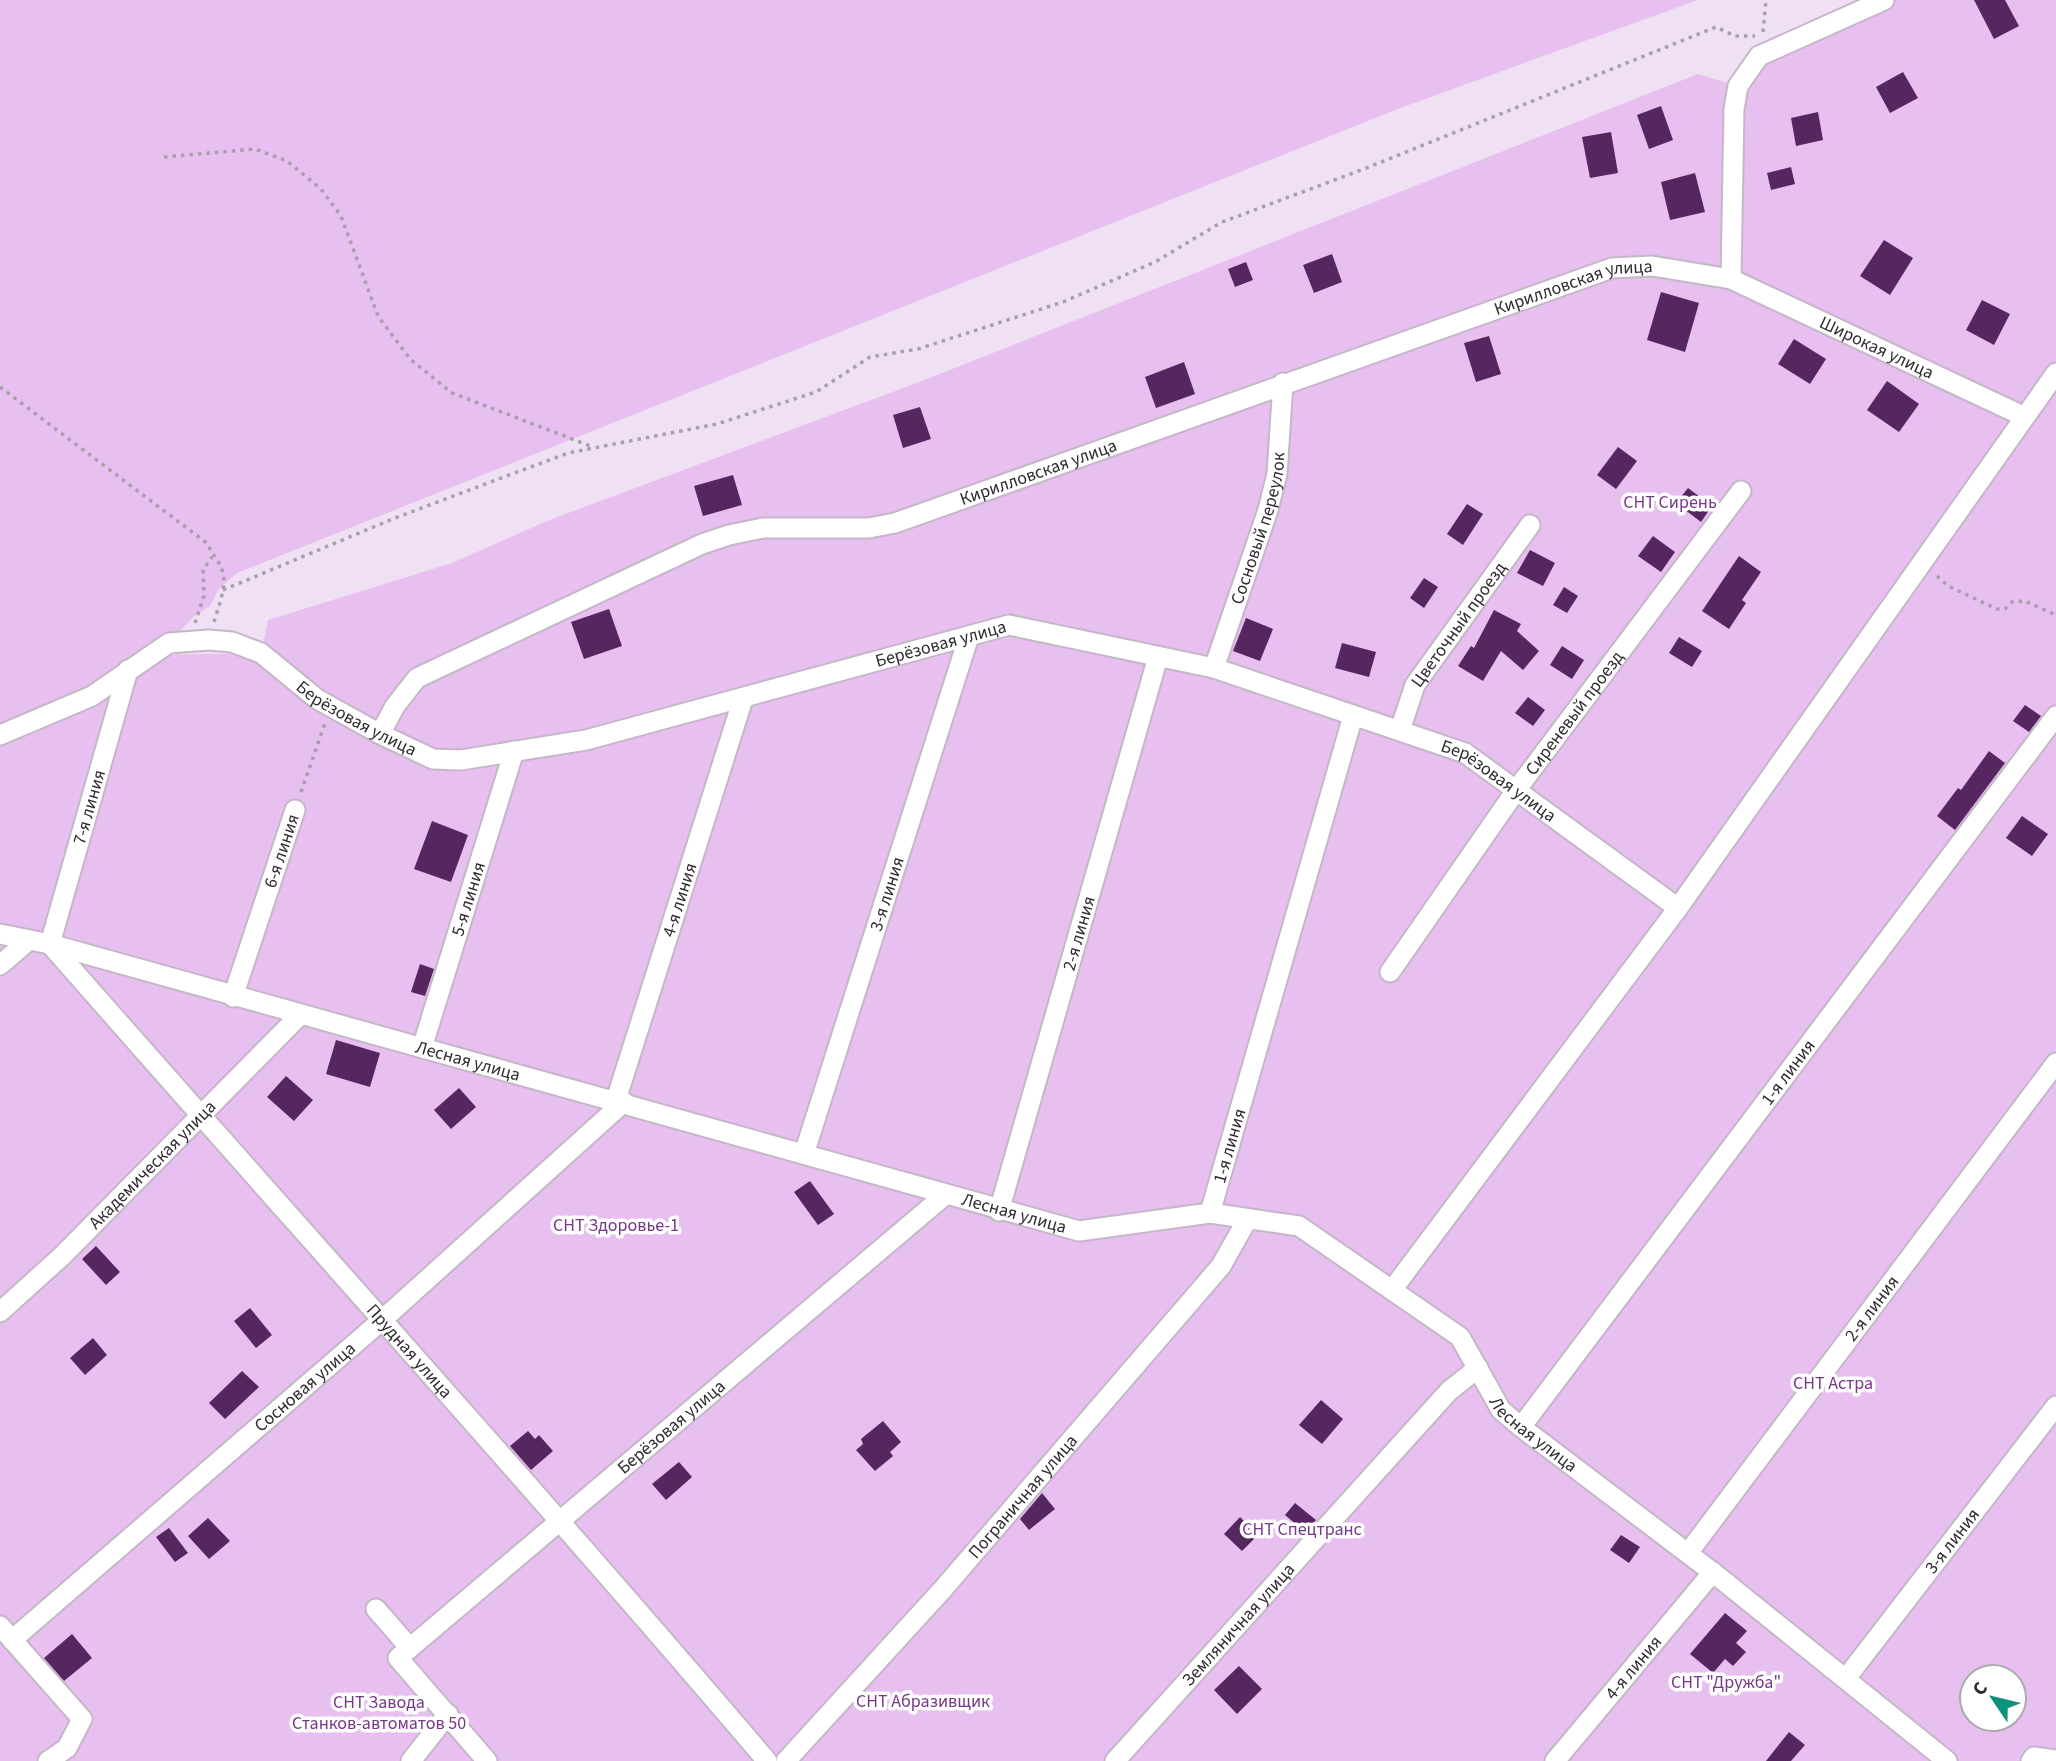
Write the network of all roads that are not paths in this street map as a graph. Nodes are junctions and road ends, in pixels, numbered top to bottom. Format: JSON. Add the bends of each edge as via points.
{"nodes":[{"id":1,"x":1884,"y":0,"type":"edge"},
{"id":2,"x":1731,"y":279,"type":"junction"},
{"id":3,"x":2056,"y":373,"type":"edge"},
{"id":4,"x":1283,"y":383,"type":"junction"},
{"id":5,"x":2023,"y":416,"type":"junction"},
{"id":6,"x":1741,"y":491,"type":"dead end"},
{"id":7,"x":1530,"y":525,"type":"dead end"},
{"id":8,"x":969,"y":636,"type":"junction"},
{"id":9,"x":1158,"y":657,"type":"junction"},
{"id":10,"x":1214,"y":668,"type":"junction"},
{"id":11,"x":128,"y":670,"type":"junction"},
{"id":12,"x":743,"y":699,"type":"junction"},
{"id":13,"x":1353,"y":716,"type":"junction"},
{"id":14,"x":2056,"y":716,"type":"edge"},
{"id":15,"x":1401,"y":730,"type":"junction"},
{"id":16,"x":0,"y":734,"type":"edge"},
{"id":17,"x":380,"y":734,"type":"junction"},
{"id":18,"x":514,"y":751,"type":"junction"},
{"id":19,"x":1517,"y":789,"type":"junction"},
{"id":20,"x":295,"y":810,"type":"road end"},
{"id":21,"x":1678,"y":908,"type":"junction"},
{"id":22,"x":0,"y":934,"type":"edge"},
{"id":23,"x":29,"y":940,"type":"junction"},
{"id":24,"x":50,"y":944,"type":"junction"},
{"id":25,"x":0,"y":965,"type":"edge"},
{"id":26,"x":1390,"y":972,"type":"dead end"},
{"id":27,"x":233,"y":997,"type":"junction"},
{"id":28,"x":300,"y":1016,"type":"junction"},
{"id":29,"x":422,"y":1048,"type":"junction"},
{"id":30,"x":2056,"y":1063,"type":"edge"},
{"id":31,"x":620,"y":1101,"type":"junction"},
{"id":32,"x":199,"y":1115,"type":"junction"},
{"id":33,"x":804,"y":1154,"type":"junction"},
{"id":34,"x":945,"y":1195,"type":"junction"},
{"id":35,"x":999,"y":1211,"type":"junction"},
{"id":36,"x":1210,"y":1213,"type":"junction"},
{"id":37,"x":1247,"y":1220,"type":"junction"},
{"id":38,"x":1392,"y":1290,"type":"junction"},
{"id":39,"x":0,"y":1312,"type":"edge"},
{"id":40,"x":381,"y":1321,"type":"junction"},
{"id":41,"x":1478,"y":1368,"type":"junction"},
{"id":42,"x":2056,"y":1406,"type":"edge"},
{"id":43,"x":1521,"y":1427,"type":"junction"},
{"id":44,"x":561,"y":1520,"type":"junction"},
{"id":45,"x":1688,"y":1553,"type":"junction"},
{"id":46,"x":1713,"y":1572,"type":"junction"},
{"id":47,"x":376,"y":1609,"type":"dead end"},
{"id":48,"x":6,"y":1633,"type":"edge"},
{"id":49,"x":404,"y":1653,"type":"junction"},
{"id":50,"x":1847,"y":1677,"type":"junction"},
{"id":51,"x":449,"y":1714,"type":"junction"},
{"id":52,"x":1926,"y":1754,"type":"edge"},
{"id":53,"x":2056,"y":1760,"type":"edge"},
{"id":54,"x":48,"y":1761,"type":"edge"},
{"id":55,"x":411,"y":1761,"type":"edge"},
{"id":56,"x":487,"y":1761,"type":"edge"},
{"id":57,"x":768,"y":1761,"type":"edge"},
{"id":58,"x":786,"y":1761,"type":"edge"},
{"id":59,"x":1115,"y":1761,"type":"edge"},
{"id":60,"x":1555,"y":1761,"type":"edge"},
{"id":61,"x":1947,"y":1761,"type":"edge"},
{"id":62,"x":2031,"y":1761,"type":"edge"}],
"edges":[{"from":1,"to":2,"type":"street","via":[[1759,55],[1738,86]]},
{"from":2,"to":4,"type":"street","name":"Кирилловская улица","via":[[1652,266],[1612,268]]},
{"from":2,"to":5,"type":"street","name":"Широкая улица"},
{"from":3,"to":5,"type":"street"},
{"from":4,"to":10,"type":"street","name":"Сосновый переулок","via":[[1277,474]]},
{"from":4,"to":17,"type":"street","name":"Кирилловская улица","via":[[895,523],[763,528],[702,544],[417,678]]},
{"from":5,"to":21,"type":"street"},
{"from":6,"to":19,"type":"street","name":"Сиреневый проезд"},
{"from":7,"to":15,"type":"street","name":"Цветочный проезд","via":[[1415,685]]},
{"from":8,"to":9,"type":"street","name":"Берёзовая улица","via":[[1009,625]]},
{"from":8,"to":12,"type":"street","name":"Берёзовая улица"},
{"from":8,"to":33,"type":"street","name":"3-я линия"},
{"from":9,"to":10,"type":"street","name":"Берёзовая улица"},
{"from":9,"to":35,"type":"street","name":"2-я линия"},
{"from":10,"to":13,"type":"street","name":"Берёзовая улица"},
{"from":11,"to":16,"type":"street","name":"Берёзовая улица","via":[[92,696]]},
{"from":11,"to":17,"type":"street","name":"Берёзовая улица","via":[[169,643],[232,642],[261,653],[330,707]]},
{"from":11,"to":24,"type":"street","name":"7-я линия"},
{"from":12,"to":18,"type":"street","name":"Берёзовая улица","via":[[586,740]]},
{"from":12,"to":31,"type":"street","name":"4-я линия"},
{"from":13,"to":15,"type":"street","name":"Берёзовая улица"},
{"from":13,"to":36,"type":"street","name":"1-я линия"},
{"from":14,"to":43,"type":"street","name":"1-я линия"},
{"from":15,"to":19,"type":"street","name":"Берёзовая улица","via":[[1465,753]]},
{"from":17,"to":18,"type":"street","name":"Берёзовая улица","via":[[433,759],[461,760]]},
{"from":18,"to":29,"type":"street","name":"5-я линия"},
{"from":19,"to":21,"type":"street","name":"Берёзовая улица"},
{"from":19,"to":26,"type":"street","name":"Сиреневый проезд"},
{"from":20,"to":27,"type":"street","name":"6-я линия"},
{"from":21,"to":38,"type":"street"},
{"from":22,"to":23,"type":"street","name":"Лесная улица"},
{"from":23,"to":24,"type":"street","name":"Лесная улица"},
{"from":23,"to":25,"type":"street"},
{"from":24,"to":27,"type":"street","name":"Лесная улица"},
{"from":24,"to":32,"type":"street","name":"Прудная улица"},
{"from":27,"to":28,"type":"street","name":"Лесная улица"},
{"from":28,"to":29,"type":"street","name":"Лесная улица"},
{"from":28,"to":32,"type":"street","name":"Академическая улица"},
{"from":29,"to":31,"type":"street","name":"Лесная улица"},
{"from":30,"to":45,"type":"street","name":"2-я линия"},
{"from":31,"to":33,"type":"street","name":"Лесная улица"},
{"from":31,"to":40,"type":"street","name":"Сосновая улица"},
{"from":32,"to":39,"type":"street","name":"Академическая улица","via":[[62,1256]]},
{"from":32,"to":40,"type":"street","name":"Прудная улица"},
{"from":33,"to":34,"type":"street","name":"Лесная улица"},
{"from":34,"to":35,"type":"street","name":"Лесная улица"},
{"from":34,"to":44,"type":"street","name":"Берёзовая улица"},
{"from":35,"to":36,"type":"street","name":"Лесная улица","via":[[1079,1231]]},
{"from":36,"to":37,"type":"street","name":"Лесная улица"},
{"from":37,"to":38,"type":"street","name":"Лесная улица","via":[[1299,1226]]},
{"from":37,"to":58,"type":"street","name":"Пограничная улица","via":[[1212,1276],[943,1590]]},
{"from":38,"to":41,"type":"street","name":"Лесная улица","via":[[1460,1337]]},
{"from":40,"to":44,"type":"street","name":"Прудная улица"},
{"from":40,"to":48,"type":"street","name":"Сосновая улица"},
{"from":41,"to":43,"type":"street","name":"Лесная улица","via":[[1501,1410]]},
{"from":41,"to":59,"type":"street","name":"Земляничная улица","via":[[1449,1391]]},
{"from":42,"to":50,"type":"street","name":"3-я линия"},
{"from":43,"to":45,"type":"street","name":"Лесная улица"},
{"from":44,"to":49,"type":"street","name":"Берёзовая улица"},
{"from":44,"to":57,"type":"street","name":"Прудная улица"},
{"from":45,"to":46,"type":"street","name":"Лесная улица"},
{"from":46,"to":50,"type":"street","name":"Лесная улица"},
{"from":46,"to":60,"type":"street","name":"4-я линия"},
{"from":47,"to":49,"type":"street"},
{"from":48,"to":54,"type":"street","via":[[82,1719],[67,1748]]},
{"from":49,"to":51,"type":"street"},
{"from":50,"to":52,"type":"street","name":"Лесная улица"},
{"from":51,"to":55,"type":"street"},
{"from":51,"to":56,"type":"street"},
{"from":52,"to":61,"type":"street","name":"Лесная улица"},
{"from":53,"to":62,"type":"street","via":[[2034,1757]]}]}
